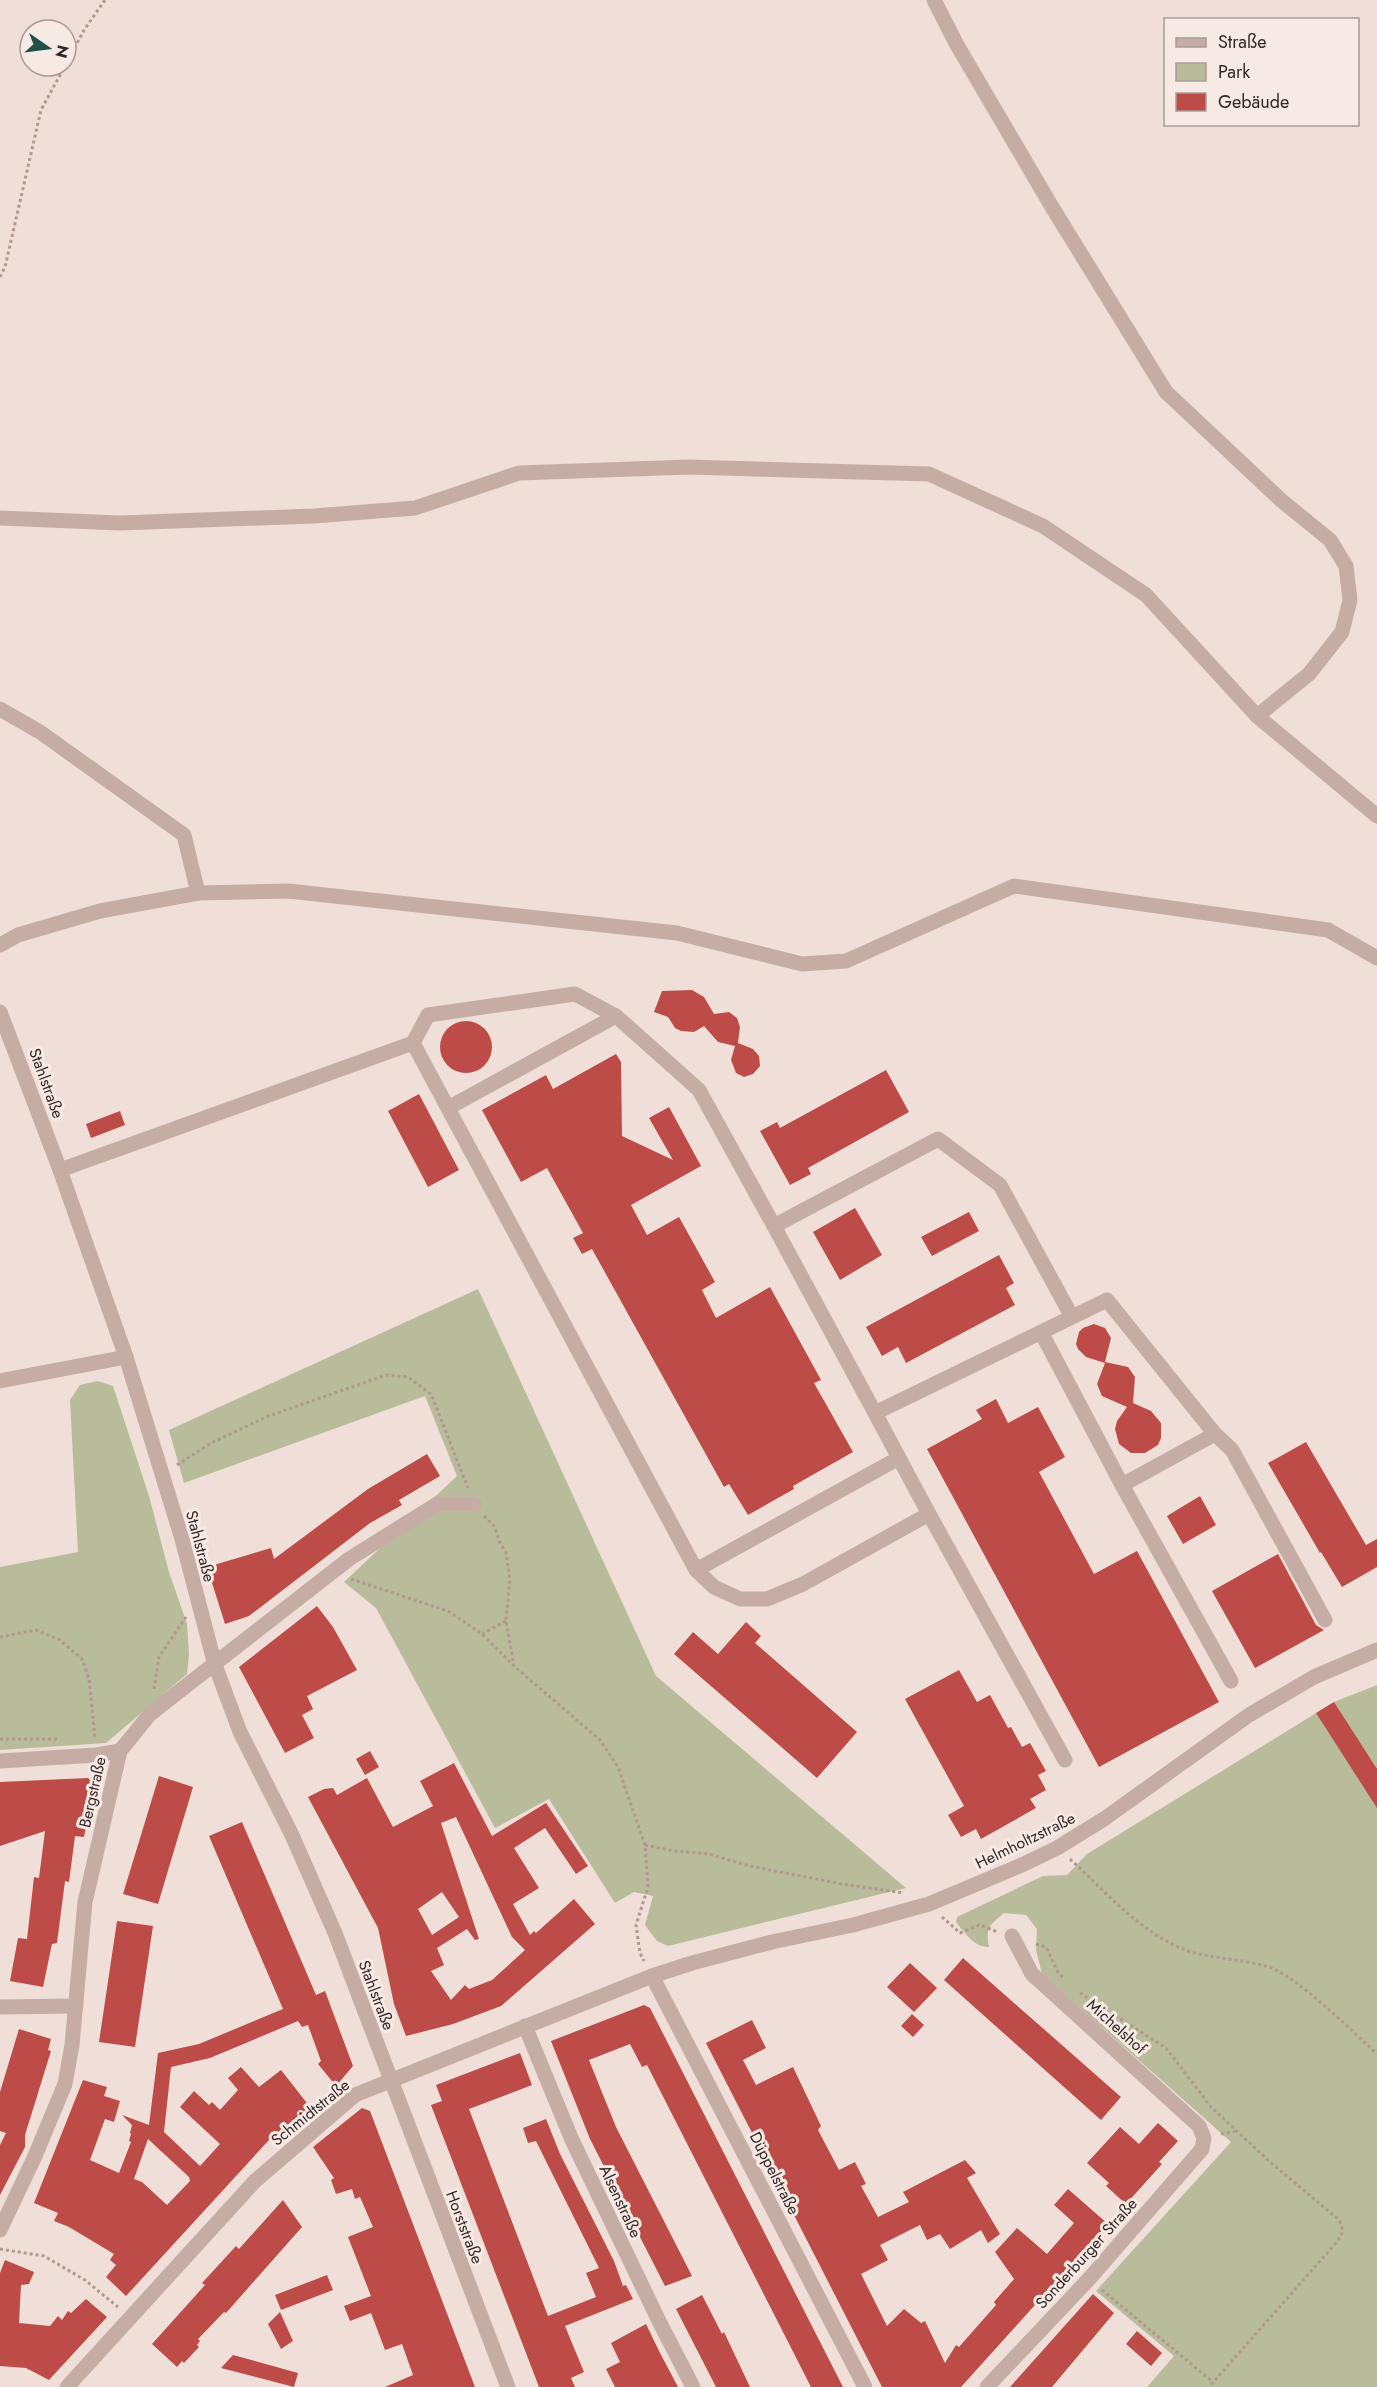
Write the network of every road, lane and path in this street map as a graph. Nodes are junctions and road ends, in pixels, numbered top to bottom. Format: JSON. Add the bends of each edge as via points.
{"nodes":[{"id":1,"x":105,"y":0,"type":"edge"},
{"id":2,"x":934,"y":0,"type":"edge"},
{"id":3,"x":78,"y":41,"type":"edge"},
{"id":4,"x":58,"y":78,"type":"edge"},
{"id":5,"x":0,"y":278,"type":"edge"},
{"id":6,"x":0,"y":518,"type":"edge"},
{"id":7,"x":0,"y":709,"type":"edge"},
{"id":8,"x":1257,"y":716,"type":"junction"},
{"id":9,"x":1377,"y":816,"type":"edge"},
{"id":10,"x":198,"y":893,"type":"junction"},
{"id":11,"x":0,"y":945,"type":"edge"},
{"id":12,"x":1377,"y":958,"type":"edge"},
{"id":13,"x":0,"y":1012,"type":"edge"},
{"id":14,"x":616,"y":1016,"type":"junction"},
{"id":15,"x":413,"y":1043,"type":"junction"},
{"id":16,"x":448,"y":1108,"type":"junction"},
{"id":17,"x":60,"y":1170,"type":"junction"},
{"id":18,"x":774,"y":1226,"type":"junction"},
{"id":19,"x":1072,"y":1317,"type":"junction"},
{"id":20,"x":1041,"y":1332,"type":"junction"},
{"id":21,"x":126,"y":1357,"type":"junction"},
{"id":22,"x":0,"y":1381,"type":"edge"},
{"id":23,"x":875,"y":1413,"type":"junction"},
{"id":24,"x":1215,"y":1434,"type":"junction"},
{"id":25,"x":899,"y":1458,"type":"junction"},
{"id":26,"x":160,"y":1468,"type":"junction"},
{"id":27,"x":1122,"y":1485,"type":"junction"},
{"id":28,"x":474,"y":1504,"type":"junction"},
{"id":29,"x":928,"y":1514,"type":"junction"},
{"id":30,"x":349,"y":1559,"type":"junction"},
{"id":31,"x":696,"y":1570,"type":"junction"},
{"id":32,"x":197,"y":1601,"type":"junction"},
{"id":33,"x":1324,"y":1620,"type":"dead end"},
{"id":34,"x":506,"y":1622,"type":"junction"},
{"id":35,"x":482,"y":1634,"type":"junction"},
{"id":36,"x":0,"y":1637,"type":"edge"},
{"id":37,"x":1377,"y":1650,"type":"edge"},
{"id":38,"x":215,"y":1665,"type":"junction"},
{"id":39,"x":514,"y":1666,"type":"junction"},
{"id":40,"x":1231,"y":1681,"type":"dead end"},
{"id":41,"x":150,"y":1714,"type":"junction"},
{"id":42,"x":71,"y":1738,"type":"dead end"},
{"id":43,"x":0,"y":1739,"type":"edge"},
{"id":44,"x":120,"y":1751,"type":"junction"},
{"id":45,"x":96,"y":1755,"type":"junction"},
{"id":46,"x":1065,"y":1760,"type":"dead end"},
{"id":47,"x":0,"y":1761,"type":"edge"},
{"id":48,"x":645,"y":1845,"type":"junction"},
{"id":49,"x":1058,"y":1848,"type":"junction"},
{"id":50,"x":929,"y":1904,"type":"junction"},
{"id":51,"x":1012,"y":1936,"type":"junction"},
{"id":52,"x":652,"y":1976,"type":"junction"},
{"id":53,"x":1066,"y":1979,"type":"dead end"},
{"id":54,"x":1073,"y":1986,"type":"dead end"},
{"id":55,"x":76,"y":2006,"type":"junction"},
{"id":56,"x":0,"y":2007,"type":"edge"},
{"id":57,"x":525,"y":2026,"type":"junction"},
{"id":58,"x":1377,"y":2054,"type":"edge"},
{"id":59,"x":390,"y":2079,"type":"junction"},
{"id":60,"x":1204,"y":2138,"type":"joint"},
{"id":61,"x":0,"y":2229,"type":"edge"},
{"id":62,"x":0,"y":2249,"type":"edge"},
{"id":63,"x":1089,"y":2279,"type":"junction"},
{"id":64,"x":131,"y":2317,"type":"junction"},
{"id":65,"x":1213,"y":2382,"type":"junction"},
{"id":66,"x":67,"y":2387,"type":"edge"},
{"id":67,"x":508,"y":2387,"type":"edge"},
{"id":68,"x":693,"y":2387,"type":"edge"},
{"id":69,"x":866,"y":2387,"type":"edge"},
{"id":70,"x":987,"y":2387,"type":"edge"},
{"id":71,"x":1209,"y":2387,"type":"edge"}],
"edges":[{"from":1,"to":3,"type":"path"},
{"from":2,"to":8,"type":"street","via":[[1052,207],[1166,392],[1282,501],[1330,540],[1346,566],[1350,600],[1342,632],[1309,674]]},
{"from":4,"to":5,"type":"path","via":[[41,110]]},
{"from":6,"to":8,"type":"street","via":[[120,523],[415,508],[519,473],[689,467],[929,474],[1043,526],[1146,595]]},
{"from":7,"to":10,"type":"street","via":[[40,732],[184,834]]},
{"from":8,"to":9,"type":"street"},
{"from":10,"to":11,"type":"street","via":[[100,911],[18,935]]},
{"from":10,"to":12,"type":"street","via":[[288,891],[677,933],[802,964],[846,961],[1014,886],[1328,930]]},
{"from":13,"to":17,"type":"street","name":"Stahlstraße"},
{"from":14,"to":15,"type":"street","via":[[575,994],[428,1015]]},
{"from":14,"to":16,"type":"street"},
{"from":14,"to":18,"type":"street","via":[[699,1090]]},
{"from":15,"to":16,"type":"street"},
{"from":15,"to":17,"type":"street"},
{"from":16,"to":31,"type":"street"},
{"from":17,"to":21,"type":"street","name":"Stahlstraße"},
{"from":18,"to":19,"type":"street","via":[[938,1139],[1000,1185]]},
{"from":18,"to":23,"type":"street"},
{"from":19,"to":20,"type":"street"},
{"from":19,"to":24,"type":"street","via":[[1107,1300]]},
{"from":20,"to":23,"type":"street"},
{"from":20,"to":27,"type":"street"},
{"from":21,"to":22,"type":"street"},
{"from":21,"to":26,"type":"street","name":"Stahlstraße"},
{"from":23,"to":25,"type":"street"},
{"from":24,"to":27,"type":"street"},
{"from":24,"to":33,"type":"street","via":[[1232,1450]]},
{"from":25,"to":29,"type":"street"},
{"from":25,"to":31,"type":"street"},
{"from":26,"to":28,"type":"path","via":[[177,1465],[266,1416],[386,1375],[408,1377],[431,1394]]},
{"from":26,"to":32,"type":"street","name":"Stahlstraße"},
{"from":27,"to":40,"type":"street"},
{"from":28,"to":30,"type":"street","name":"Bergstraße","via":[[437,1504]]},
{"from":28,"to":34,"type":"path","via":[[495,1527],[506,1553],[510,1579]]},
{"from":29,"to":31,"type":"street","via":[[803,1584],[767,1599],[740,1599],[714,1587]]},
{"from":29,"to":46,"type":"street"},
{"from":30,"to":35,"type":"path","via":[[344,1576],[448,1611]]},
{"from":30,"to":38,"type":"street","name":"Bergstraße"},
{"from":32,"to":38,"type":"street","name":"Stahlstraße"},
{"from":32,"to":41,"type":"path","via":[[159,1657]]},
{"from":34,"to":35,"type":"path"},
{"from":34,"to":39,"type":"path"},
{"from":35,"to":39,"type":"path"},
{"from":36,"to":45,"type":"path","via":[[36,1630],[60,1640],[82,1659],[89,1679]]},
{"from":37,"to":49,"type":"street","name":"Helmholtzstraße","via":[[1314,1677],[1249,1715]]},
{"from":38,"to":41,"type":"street","name":"Bergstraße"},
{"from":38,"to":59,"type":"street","name":"Stahlstraße","via":[[240,1732],[291,1833],[330,1923]]},
{"from":39,"to":48,"type":"path","via":[[600,1740],[618,1767]]},
{"from":41,"to":44,"type":"street","name":"Bergstraße"},
{"from":42,"to":43,"type":"path"},
{"from":44,"to":45,"type":"street"},
{"from":44,"to":55,"type":"street","name":"Bergstraße","via":[[85,1902]]},
{"from":45,"to":47,"type":"street"},
{"from":48,"to":50,"type":"path","via":[[900,1892]]},
{"from":48,"to":52,"type":"path","via":[[648,1887],[636,1925],[640,1953]]},
{"from":49,"to":50,"type":"street","name":"Helmholtzstraße"},
{"from":49,"to":58,"type":"path","via":[[1128,1915],[1157,1936],[1179,1948],[1268,1966],[1333,2013]]},
{"from":50,"to":51,"type":"path","via":[[960,1933],[979,1925]]},
{"from":50,"to":52,"type":"street","name":"Helmholtzstraße"},
{"from":51,"to":53,"type":"path","via":[[1046,1947],[1058,1972]]},
{"from":51,"to":60,"type":"street","name":"Michelshof","via":[[1032,1974],[1199,2126]]},
{"from":52,"to":57,"type":"street","name":"Schmidtstraße"},
{"from":52,"to":69,"type":"street","name":"Düppelstraße"},
{"from":54,"to":65,"type":"path","via":[[1166,2048],[1211,2107],[1339,2220],[1343,2228],[1335,2244]]},
{"from":55,"to":56,"type":"street"},
{"from":55,"to":61,"type":"street","name":"Bergstraße","via":[[65,2084]]},
{"from":57,"to":59,"type":"street","name":"Schmidtstraße"},
{"from":57,"to":68,"type":"street","name":"Alsenstraße","via":[[572,2140]]},
{"from":59,"to":64,"type":"street","name":"Schmidtstraße","via":[[355,2095],[255,2181]]},
{"from":59,"to":67,"type":"street","name":"Horststraße"},
{"from":60,"to":63,"type":"street","name":"Sonderburger Straße","via":[[1202,2149]]},
{"from":62,"to":64,"type":"path","via":[[44,2256],[85,2280]]},
{"from":63,"to":65,"type":"path"},
{"from":63,"to":70,"type":"street","name":"Sonderburger Straße"},
{"from":64,"to":66,"type":"street","name":"Schmidtstraße"},
{"from":65,"to":71,"type":"path"}]}
